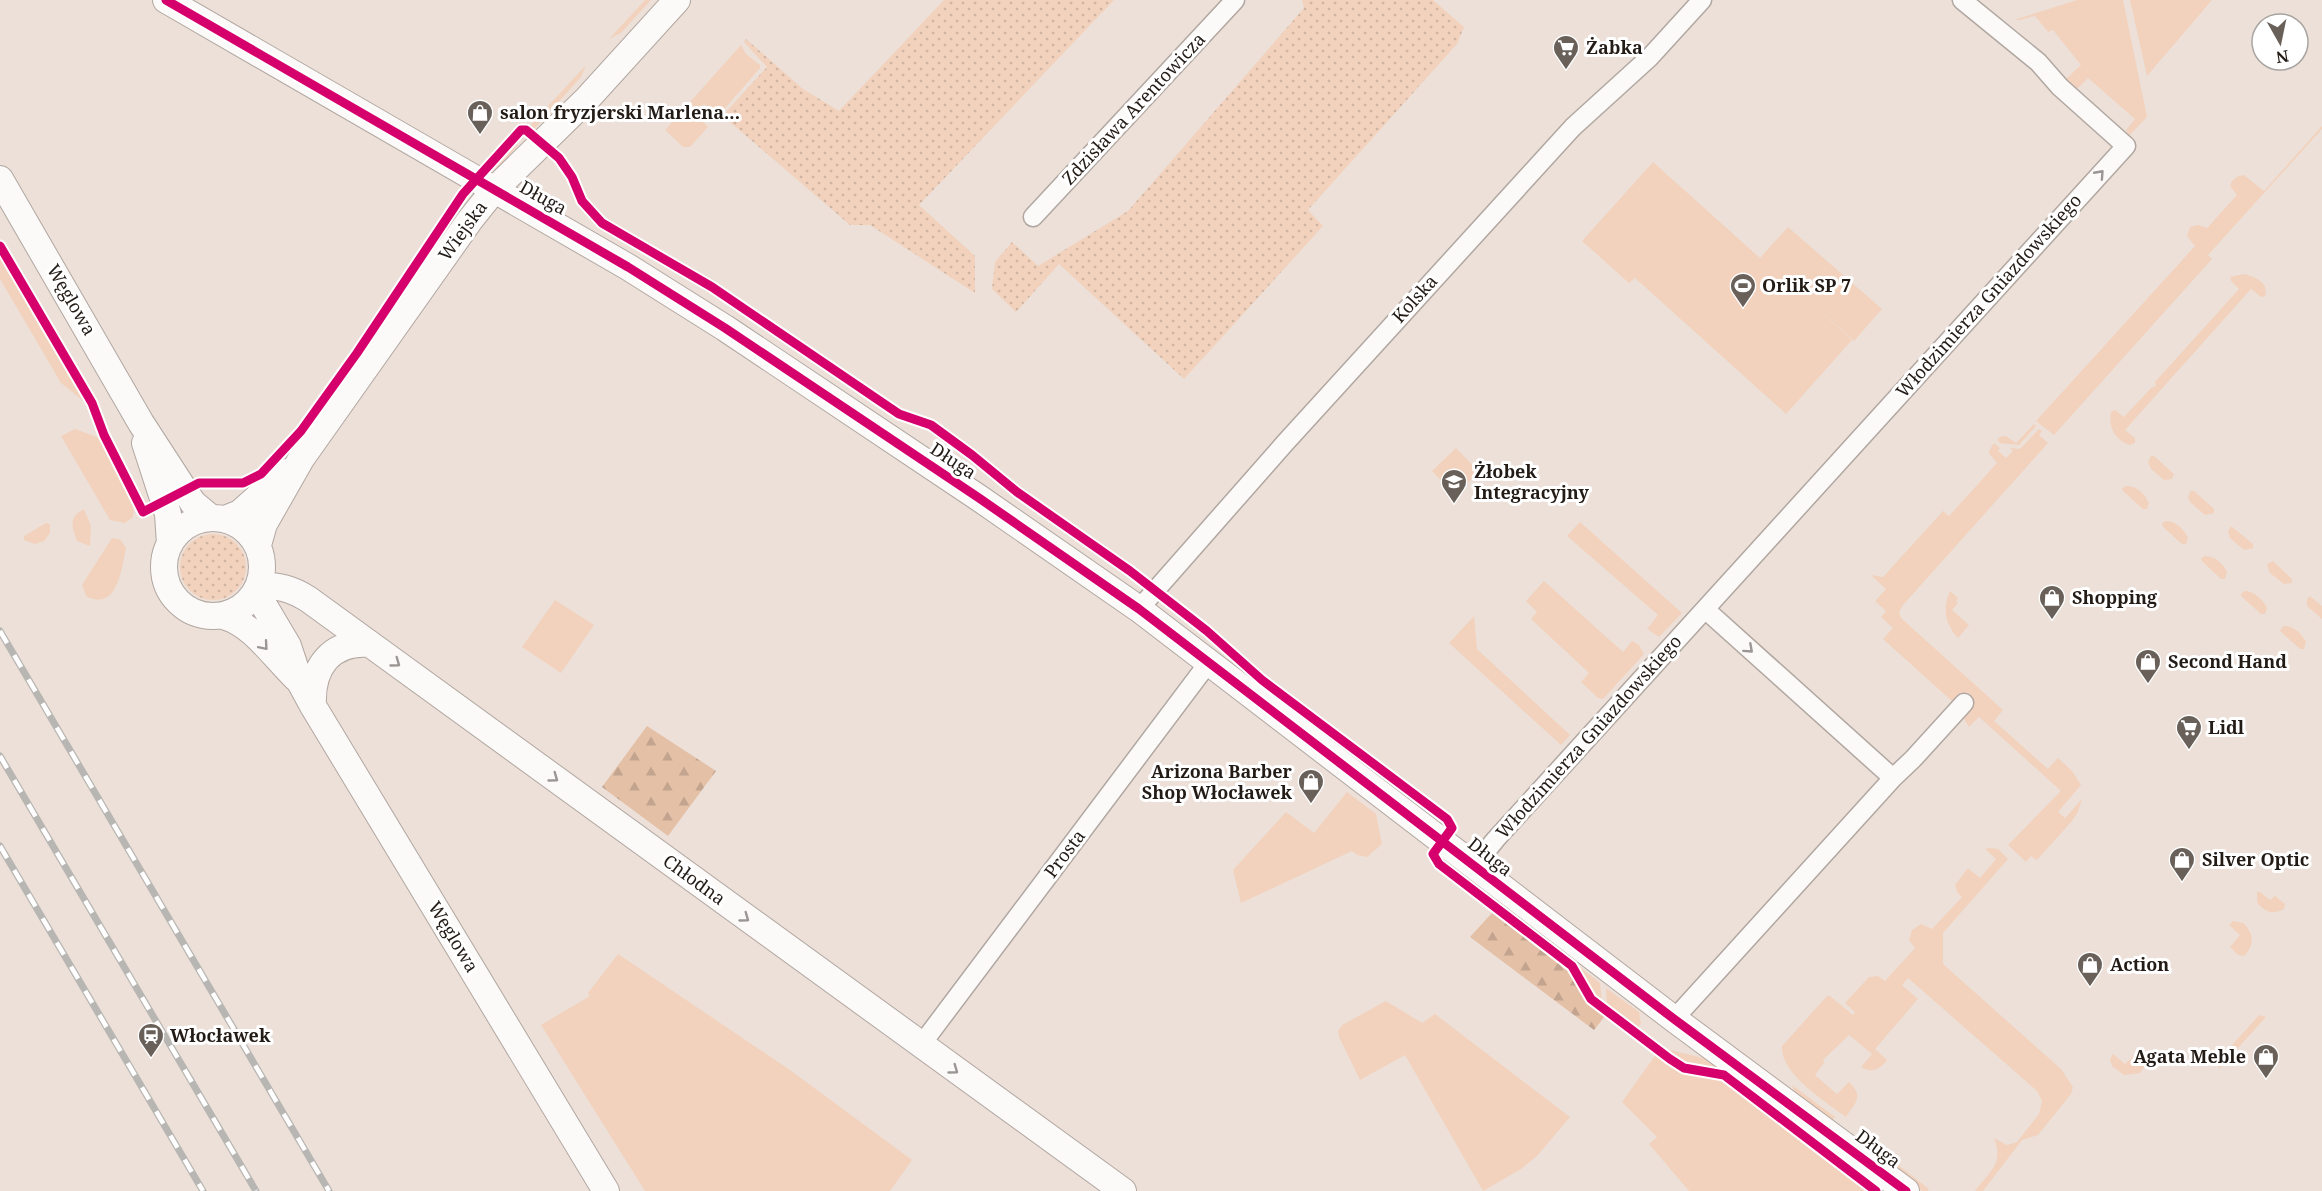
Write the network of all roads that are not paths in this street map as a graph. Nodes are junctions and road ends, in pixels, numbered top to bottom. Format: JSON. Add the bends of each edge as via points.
{"nodes":[{"id":1,"x":166,"y":0,"type":"edge"},
{"id":2,"x":677,"y":0,"type":"edge"},
{"id":3,"x":1235,"y":0,"type":"edge"},
{"id":4,"x":1702,"y":0,"type":"edge"},
{"id":5,"x":1962,"y":0,"type":"edge"},
{"id":6,"x":0,"y":179,"type":"edge"},
{"id":7,"x":494,"y":190,"type":"junction"},
{"id":8,"x":1033,"y":217,"type":"dead end"},
{"id":9,"x":141,"y":423,"type":"junction"},
{"id":10,"x":301,"y":459,"type":"junction"},
{"id":11,"x":218,"y":519,"type":"junction"},
{"id":12,"x":170,"y":544,"type":"junction"},
{"id":13,"x":258,"y":545,"type":"junction"},
{"id":14,"x":258,"y":589,"type":"junction"},
{"id":15,"x":1139,"y":609,"type":"junction"},
{"id":16,"x":1706,"y":610,"type":"junction"},
{"id":17,"x":223,"y":616,"type":"junction"},
{"id":18,"x":370,"y":644,"type":"junction"},
{"id":19,"x":1209,"y":662,"type":"junction"},
{"id":20,"x":300,"y":682,"type":"junction"},
{"id":21,"x":1964,"y":703,"type":"dead end"},
{"id":22,"x":314,"y":706,"type":"junction"},
{"id":23,"x":1893,"y":778,"type":"junction"},
{"id":24,"x":1474,"y":866,"type":"junction"},
{"id":25,"x":1674,"y":1019,"type":"junction"},
{"id":26,"x":921,"y":1046,"type":"junction"},
{"id":27,"x":606,"y":1191,"type":"edge"},
{"id":28,"x":1123,"y":1191,"type":"edge"},
{"id":29,"x":1906,"y":1191,"type":"edge"}],
"edges":[{"from":1,"to":7,"type":"street","name":"Długa"},
{"from":2,"to":7,"type":"street","name":"Wiejska","via":[[587,99]]},
{"from":3,"to":8,"type":"street","name":"Zdzisława Arentowicza"},
{"from":4,"to":15,"type":"street","name":"Kolska","via":[[1650,57],[1565,136],[1284,443]]},
{"from":16,"to":5,"type":"street","name":"Włodzimierza Gniazdowskiego","one_way":true,"via":[[2126,146],[2038,62]]},
{"from":6,"to":9,"type":"street","name":"Węglowa"},
{"from":7,"to":10,"type":"street","name":"Wiejska"},
{"from":7,"to":15,"type":"street","name":"Długa","via":[[725,328]]},
{"from":9,"to":11,"type":"street","name":"Węglowa","via":[[193,503]]},
{"from":9,"to":12,"type":"street","name":"Węglowa","via":[[167,508]]},
{"from":10,"to":11,"type":"street","name":"Wiejska","via":[[240,513]]},
{"from":10,"to":13,"type":"street","name":"Wiejska","via":[[264,524]]},
{"from":11,"to":12,"type":"street","via":[[191,523]]},
{"from":11,"to":13,"type":"street","via":[[248,532]]},
{"from":12,"to":17,"type":"street","via":[[164,571],[174,598],[191,612]]},
{"from":13,"to":14,"type":"street","via":[[263,566]]},
{"from":14,"to":17,"type":"street","via":[[242,608]]},
{"from":14,"to":18,"type":"street","name":"Chłodna","via":[[279,586],[298,592]]},
{"from":14,"to":20,"type":"street","name":"Węglowa","via":[[288,645]]},
{"from":15,"to":19,"type":"street","name":"Długa"},
{"from":16,"to":23,"type":"street","one_way":true},
{"from":16,"to":24,"type":"street","name":"Włodzimierza Gniazdowskiego"},
{"from":17,"to":20,"type":"street","name":"Węglowa","one_way":true,"via":[[248,628]]},
{"from":18,"to":22,"type":"street","via":[[344,647],[329,656],[316,676]]},
{"from":18,"to":26,"type":"street","name":"Chłodna","one_way":true},
{"from":19,"to":24,"type":"street","name":"Długa"},
{"from":19,"to":26,"type":"street","name":"Prosta"},
{"from":20,"to":22,"type":"street","name":"Węglowa"},
{"from":21,"to":23,"type":"street"},
{"from":22,"to":27,"type":"street","name":"Węglowa"},
{"from":23,"to":25,"type":"street"},
{"from":24,"to":25,"type":"street","name":"Długa"},
{"from":25,"to":29,"type":"street","name":"Długa"},
{"from":26,"to":28,"type":"street","name":"Chłodna","one_way":true}]}
